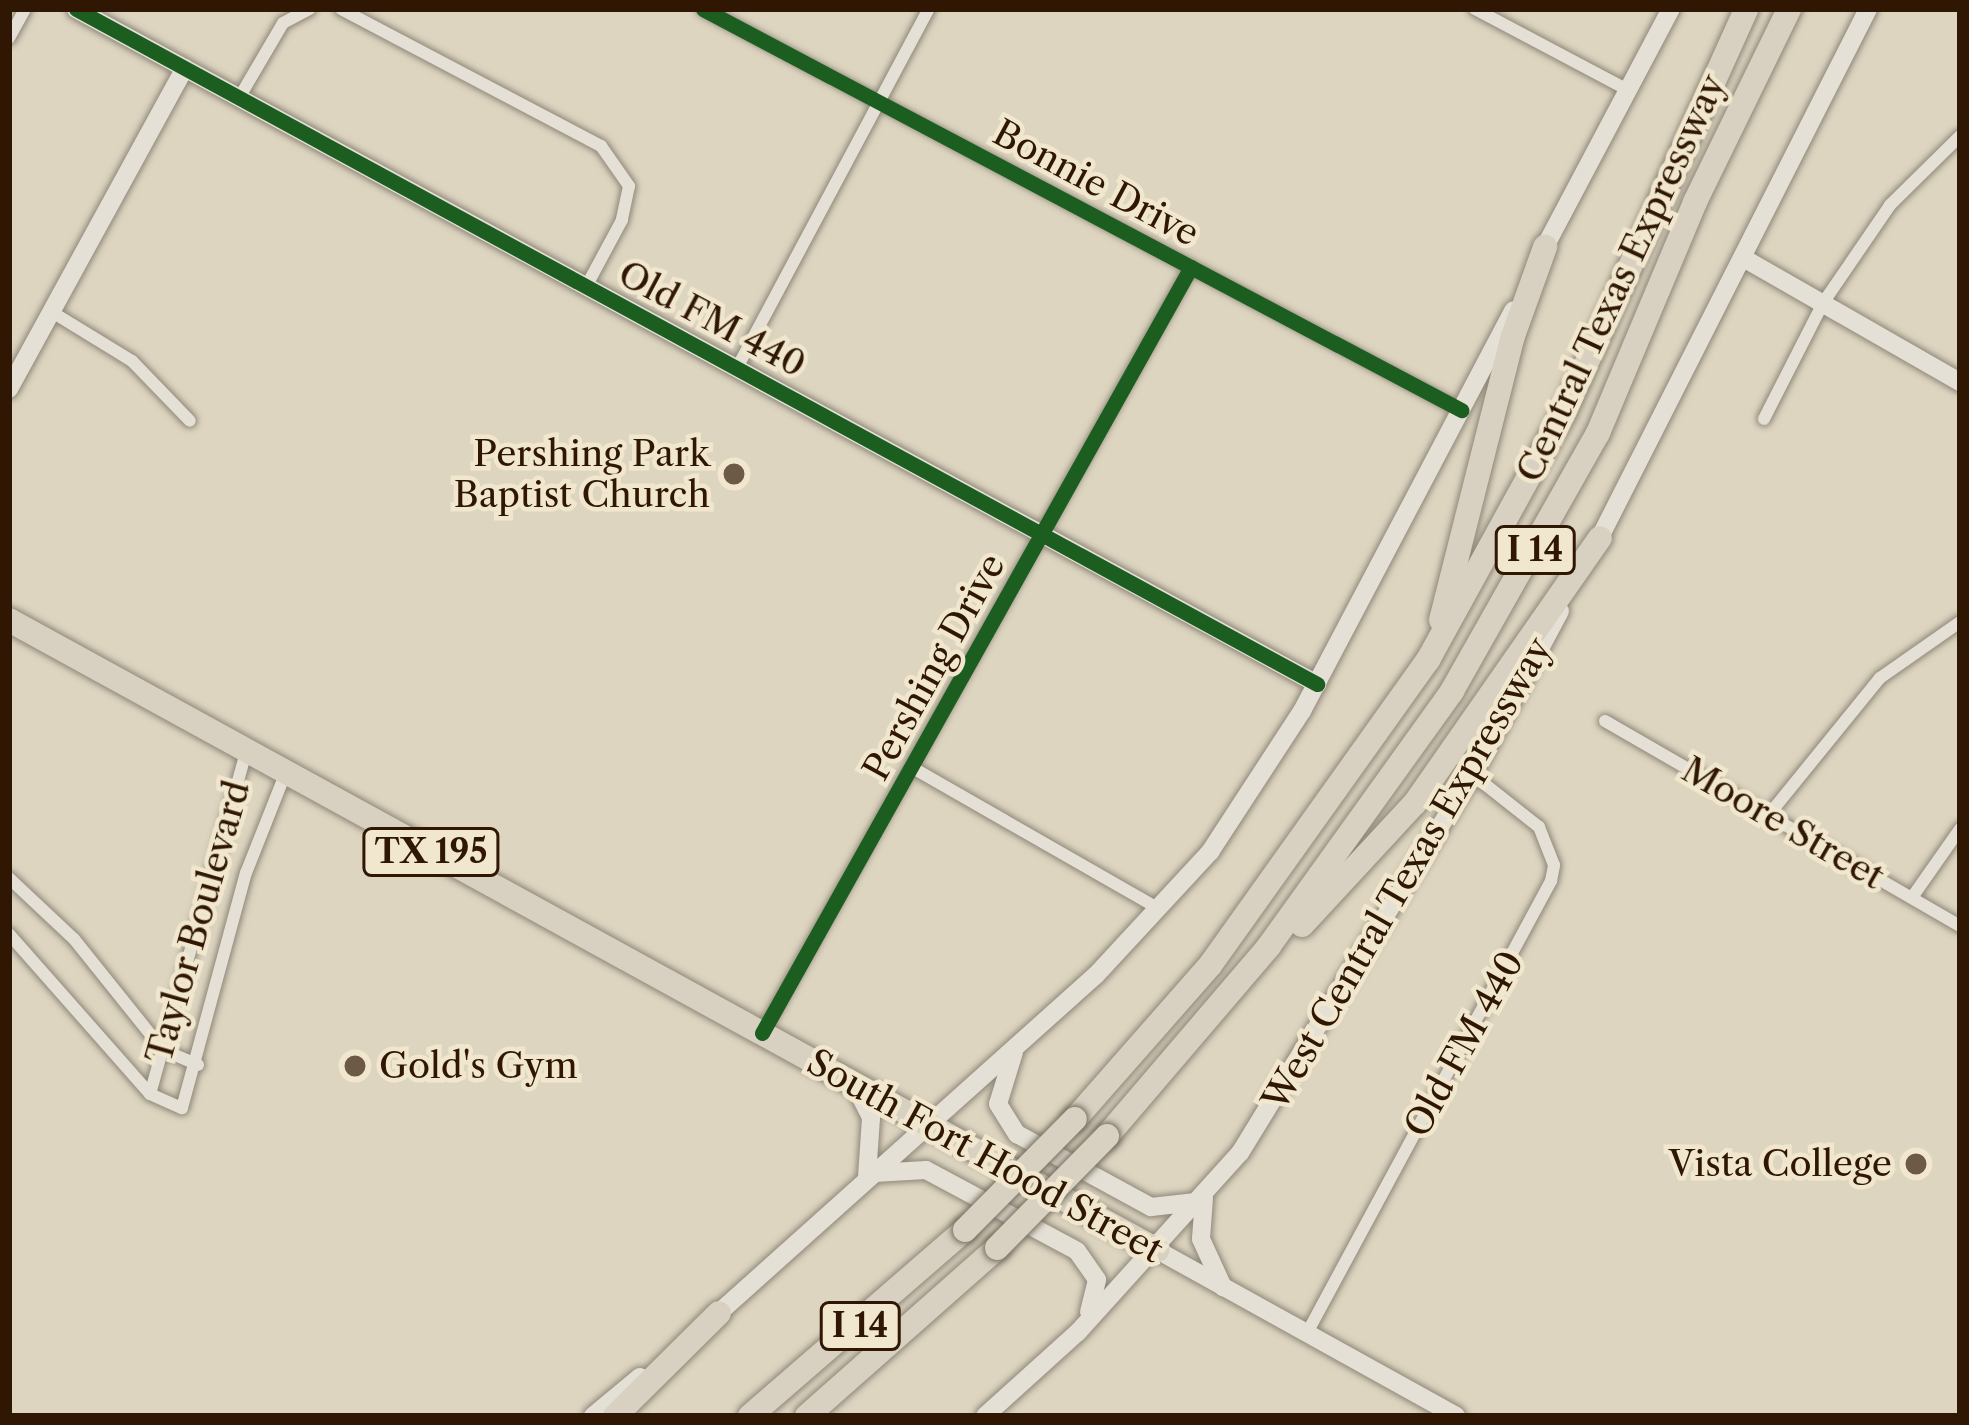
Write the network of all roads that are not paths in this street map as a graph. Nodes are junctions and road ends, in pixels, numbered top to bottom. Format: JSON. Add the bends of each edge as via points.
{"nodes":[{"id":1,"x":25,"y":9,"type":"edge"},
{"id":2,"x":309,"y":9,"type":"edge"},
{"id":3,"x":341,"y":9,"type":"edge"},
{"id":4,"x":704,"y":9,"type":"edge"},
{"id":5,"x":929,"y":9,"type":"edge"},
{"id":6,"x":1475,"y":9,"type":"edge"},
{"id":7,"x":1672,"y":9,"type":"edge"},
{"id":8,"x":1746,"y":9,"type":"edge"},
{"id":9,"x":1789,"y":9,"type":"edge"},
{"id":10,"x":1868,"y":9,"type":"edge"},
{"id":11,"x":83,"y":11,"type":"edge"},
{"id":12,"x":9,"y":38,"type":"edge"},
{"id":13,"x":185,"y":68,"type":"junction"},
{"id":14,"x":1628,"y":90,"type":"junction"},
{"id":15,"x":239,"y":98,"type":"junction"},
{"id":16,"x":880,"y":103,"type":"junction"},
{"id":17,"x":1960,"y":136,"type":"edge"},
{"id":18,"x":1545,"y":247,"type":"junction"},
{"id":19,"x":1744,"y":259,"type":"junction"},
{"id":20,"x":1191,"y":267,"type":"junction"},
{"id":21,"x":587,"y":285,"type":"junction"},
{"id":22,"x":1823,"y":303,"type":"junction"},
{"id":23,"x":52,"y":312,"type":"junction"},
{"id":24,"x":738,"y":366,"type":"junction"},
{"id":25,"x":1960,"y":382,"type":"edge"},
{"id":26,"x":9,"y":389,"type":"edge"},
{"id":27,"x":1461,"y":410,"type":"junction"},
{"id":28,"x":1764,"y":419,"type":"dead end"},
{"id":29,"x":190,"y":421,"type":"dead end"},
{"id":30,"x":1042,"y":532,"type":"junction"},
{"id":31,"x":1600,"y":538,"type":"junction"},
{"id":32,"x":9,"y":620,"type":"edge"},
{"id":33,"x":1960,"y":622,"type":"edge"},
{"id":34,"x":1428,"y":660,"type":"junction"},
{"id":35,"x":1317,"y":685,"type":"junction"},
{"id":36,"x":1605,"y":721,"type":"dead end"},
{"id":37,"x":246,"y":750,"type":"junction"},
{"id":38,"x":913,"y":768,"type":"junction"},
{"id":39,"x":286,"y":772,"type":"junction"},
{"id":40,"x":1472,"y":774,"type":"junction"},
{"id":41,"x":1767,"y":817,"type":"junction"},
{"id":42,"x":1960,"y":830,"type":"edge"},
{"id":43,"x":9,"y":878,"type":"edge"},
{"id":44,"x":1913,"y":896,"type":"junction"},
{"id":45,"x":1160,"y":910,"type":"junction"},
{"id":46,"x":1960,"y":926,"type":"edge"},
{"id":47,"x":9,"y":934,"type":"edge"},
{"id":48,"x":762,"y":1033,"type":"junction"},
{"id":49,"x":1194,"y":1041,"type":"junction"},
{"id":50,"x":1016,"y":1048,"type":"junction"},
{"id":51,"x":163,"y":1050,"type":"junction"},
{"id":52,"x":198,"y":1065,"type":"junction"},
{"id":53,"x":854,"y":1084,"type":"junction"},
{"id":54,"x":150,"y":1094,"type":"junction"},
{"id":55,"x":927,"y":1124,"type":"junction"},
{"id":56,"x":867,"y":1176,"type":"junction"},
{"id":57,"x":1204,"y":1198,"type":"junction"},
{"id":58,"x":1157,"y":1250,"type":"junction"},
{"id":59,"x":1223,"y":1287,"type":"junction"},
{"id":60,"x":719,"y":1313,"type":"junction"},
{"id":61,"x":1078,"y":1332,"type":"junction"},
{"id":62,"x":1307,"y":1334,"type":"junction"},
{"id":63,"x":592,"y":1416,"type":"edge"},
{"id":64,"x":615,"y":1416,"type":"edge"},
{"id":65,"x":750,"y":1416,"type":"edge"},
{"id":66,"x":807,"y":1416,"type":"edge"},
{"id":67,"x":985,"y":1416,"type":"edge"},
{"id":68,"x":1456,"y":1416,"type":"edge"}],
"edges":[{"from":1,"to":12,"type":"street"},
{"from":2,"to":15,"type":"street","via":[[283,22]]},
{"from":3,"to":21,"type":"street","via":[[602,146],[628,186],[622,220]]},
{"from":4,"to":16,"type":"street","name":"Bonnie Drive"},
{"from":5,"to":16,"type":"street"},
{"from":6,"to":14,"type":"street"},
{"from":7,"to":14,"type":"main road"},
{"from":8,"to":34,"type":"highway","name":"Central Texas Expressway","number":"I 14","via":[[1564,413]]},
{"from":9,"to":49,"type":"highway","name":"Central Texas Expressway","number":"I 14","via":[[1695,202],[1634,358],[1527,566],[1387,787]]},
{"from":10,"to":19,"type":"main road","name":"West Central Texas Expressway"},
{"from":11,"to":13,"type":"main road","name":"Old FM 440"},
{"from":13,"to":15,"type":"main road","name":"Old FM 440"},
{"from":13,"to":23,"type":"main road"},
{"from":14,"to":18,"type":"main road"},
{"from":15,"to":21,"type":"main road","name":"Old FM 440"},
{"from":16,"to":20,"type":"street","name":"Bonnie Drive"},
{"from":16,"to":24,"type":"street"},
{"from":17,"to":22,"type":"street","via":[[1890,205]]},
{"from":18,"to":27,"type":"main road"},
{"from":18,"to":34,"type":"highway","via":[[1513,336],[1469,535]]},
{"from":19,"to":22,"type":"main road"},
{"from":19,"to":31,"type":"main road","name":"West Central Texas Expressway"},
{"from":20,"to":27,"type":"street","name":"Bonnie Drive"},
{"from":20,"to":30,"type":"street","name":"Pershing Drive"},
{"from":21,"to":24,"type":"main road","name":"Old FM 440"},
{"from":22,"to":25,"type":"main road"},
{"from":22,"to":28,"type":"street"},
{"from":23,"to":26,"type":"main road"},
{"from":23,"to":29,"type":"street","via":[[132,361]]},
{"from":24,"to":30,"type":"main road","name":"Old FM 440"},
{"from":27,"to":35,"type":"main road"},
{"from":30,"to":35,"type":"main road","name":"Old FM 440"},
{"from":30,"to":38,"type":"street","name":"Pershing Drive"},
{"from":31,"to":40,"type":"main road","name":"West Central Texas Expressway"},
{"from":31,"to":49,"type":"highway","via":[[1415,802]]},
{"from":32,"to":37,"type":"highway","name":"South Fort Hood Street","number":"TX 195"},
{"from":33,"to":41,"type":"street","via":[[1880,678]]},
{"from":34,"to":65,"type":"highway","name":"Central Texas Expressway","number":"I 14","bridge":true,"via":[[1211,964],[1075,1119],[964,1230]]},
{"from":35,"to":45,"type":"main road","via":[[1238,813]]},
{"from":36,"to":41,"type":"street","name":"Moore Street"},
{"from":37,"to":39,"type":"highway","name":"South Fort Hood Street","number":"TX 195"},
{"from":37,"to":51,"type":"street","name":"Taylor Boulevard"},
{"from":38,"to":45,"type":"street"},
{"from":38,"to":48,"type":"street","name":"Pershing Drive"},
{"from":39,"to":48,"type":"highway","name":"South Fort Hood Street","number":"TX 195"},
{"from":39,"to":52,"type":"street","name":"Taylor Boulevard","via":[[246,873]]},
{"from":40,"to":57,"type":"main road","name":"West Central Texas Expressway","via":[[1280,1094]]},
{"from":40,"to":62,"type":"street","name":"Old FM 440","via":[[1539,827],[1554,865],[1551,880]]},
{"from":41,"to":44,"type":"street","name":"Moore Street"},
{"from":42,"to":44,"type":"street"},
{"from":43,"to":51,"type":"street","via":[[74,939]]},
{"from":44,"to":46,"type":"street","name":"Moore Street"},
{"from":45,"to":50,"type":"main road"},
{"from":47,"to":54,"type":"street"},
{"from":48,"to":53,"type":"highway","name":"South Fort Hood Street","number":"TX 195"},
{"from":49,"to":66,"type":"highway","name":"Central Texas Expressway","number":"I 14","bridge":true,"via":[[997,1248]]},
{"from":50,"to":55,"type":"main road"},
{"from":50,"to":57,"type":"main road","via":[[998,1105],[1017,1134],[1150,1207],[1182,1209]]},
{"from":51,"to":52,"type":"street"},
{"from":51,"to":54,"type":"street","name":"Taylor Boulevard"},
{"from":52,"to":54,"type":"street","name":"Taylor Boulevard","via":[[182,1108]]},
{"from":53,"to":55,"type":"highway","name":"South Fort Hood Street","number":"TX 195"},
{"from":53,"to":56,"type":"main road","via":[[871,1118]]},
{"from":55,"to":56,"type":"main road"},
{"from":55,"to":58,"type":"highway","name":"South Fort Hood Street","number":"TX 195"},
{"from":56,"to":60,"type":"main road"},
{"from":56,"to":61,"type":"main road","via":[[890,1167],[926,1170],[1077,1250],[1097,1280]]},
{"from":57,"to":58,"type":"main road","name":"West Central Texas Expressway"},
{"from":57,"to":59,"type":"main road","via":[[1202,1239]]},
{"from":58,"to":59,"type":"main road","name":"South Fort Hood Street","number":"TX 195"},
{"from":58,"to":61,"type":"main road","name":"West Central Texas Expressway"},
{"from":59,"to":62,"type":"main road","name":"South Fort Hood Street","number":"TX 195"},
{"from":60,"to":63,"type":"main road"},
{"from":60,"to":64,"type":"highway"},
{"from":61,"to":67,"type":"main road","name":"West Central Texas Expressway"},
{"from":62,"to":68,"type":"main road","name":"South Fort Hood Street","number":"TX 195"}]}
